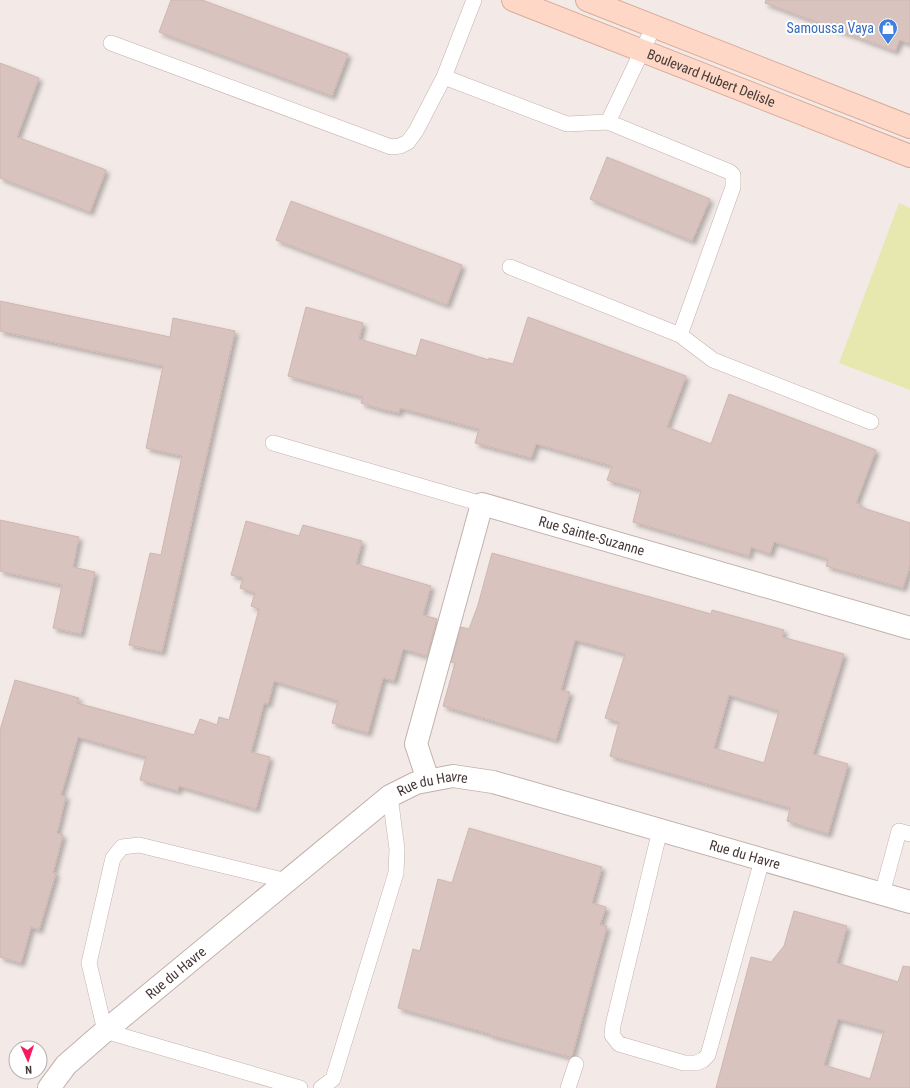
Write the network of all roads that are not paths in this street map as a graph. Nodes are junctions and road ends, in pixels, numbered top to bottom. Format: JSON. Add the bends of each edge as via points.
{"nodes":[{"id":1,"x":474,"y":0,"type":"edge"},
{"id":2,"x":513,"y":0,"type":"edge"},
{"id":3,"x":587,"y":0,"type":"edge"},
{"id":4,"x":654,"y":26,"type":"junction"},
{"id":5,"x":111,"y":43,"type":"dead end"},
{"id":6,"x":642,"y":50,"type":"junction"},
{"id":7,"x":444,"y":77,"type":"junction"},
{"id":8,"x":608,"y":122,"type":"junction"},
{"id":9,"x":910,"y":127,"type":"edge"},
{"id":10,"x":910,"y":156,"type":"edge"},
{"id":11,"x":510,"y":267,"type":"dead end"},
{"id":12,"x":680,"y":336,"type":"junction"},
{"id":13,"x":871,"y":422,"type":"dead end"},
{"id":14,"x":273,"y":444,"type":"dead end"},
{"id":15,"x":482,"y":504,"type":"junction"},
{"id":16,"x":910,"y":628,"type":"edge"},
{"id":17,"x":428,"y":780,"type":"junction"},
{"id":18,"x":390,"y":796,"type":"junction"},
{"id":19,"x":660,"y":830,"type":"junction"},
{"id":20,"x":910,"y":834,"type":"edge"},
{"id":21,"x":762,"y":860,"type":"junction"},
{"id":22,"x":287,"y":881,"type":"junction"},
{"id":23,"x":882,"y":894,"type":"junction"},
{"id":24,"x":910,"y":902,"type":"edge"},
{"id":25,"x":105,"y":1031,"type":"junction"},
{"id":26,"x":576,"y":1064,"type":"dead end"},
{"id":27,"x":49,"y":1088,"type":"edge"},
{"id":28,"x":300,"y":1088,"type":"edge"},
{"id":29,"x":321,"y":1088,"type":"edge"},
{"id":30,"x":568,"y":1088,"type":"edge"}],
"edges":[{"from":1,"to":7,"type":"lane"},
{"from":2,"to":6,"type":"main road","name":"Boulevard Hubert Delisle"},
{"from":3,"to":4,"type":"main road"},
{"from":4,"to":6,"type":"lane"},
{"from":4,"to":9,"type":"main road"},
{"from":5,"to":7,"type":"lane","via":[[391,147],[408,142]]},
{"from":6,"to":8,"type":"lane"},
{"from":6,"to":10,"type":"main road","name":"Boulevard Hubert Delisle"},
{"from":7,"to":8,"type":"lane","via":[[567,124]]},
{"from":8,"to":12,"type":"lane","via":[[733,175],[734,186]]},
{"from":11,"to":12,"type":"lane"},
{"from":12,"to":13,"type":"lane","via":[[713,360]]},
{"from":14,"to":15,"type":"lane","name":"Rue Sainte-Suzanne"},
{"from":15,"to":16,"type":"street","name":"Rue Sainte-Suzanne"},
{"from":15,"to":17,"type":"street","via":[[416,744]]},
{"from":17,"to":18,"type":"street","name":"Rue du Havre","via":[[416,782]]},
{"from":17,"to":19,"type":"street","name":"Rue du Havre","via":[[453,776],[493,782]]},
{"from":18,"to":22,"type":"street","name":"Rue du Havre"},
{"from":18,"to":29,"type":"lane","via":[[397,849],[396,873],[333,1079]]},
{"from":19,"to":21,"type":"street","name":"Rue du Havre"},
{"from":19,"to":21,"type":"lane","via":[[612,1035],[620,1044],[684,1063],[696,1063],[708,1055]]},
{"from":20,"to":23,"type":"lane","via":[[899,831]]},
{"from":21,"to":23,"type":"street","name":"Rue du Havre"},
{"from":22,"to":25,"type":"street","name":"Rue du Havre"},
{"from":22,"to":25,"type":"lane","via":[[139,845],[122,848],[113,858],[89,963]]},
{"from":23,"to":24,"type":"street","name":"Rue du Havre"},
{"from":25,"to":27,"type":"street","name":"Rue du Havre","via":[[66,1066]]},
{"from":25,"to":28,"type":"lane"},
{"from":26,"to":30,"type":"lane"}]}
